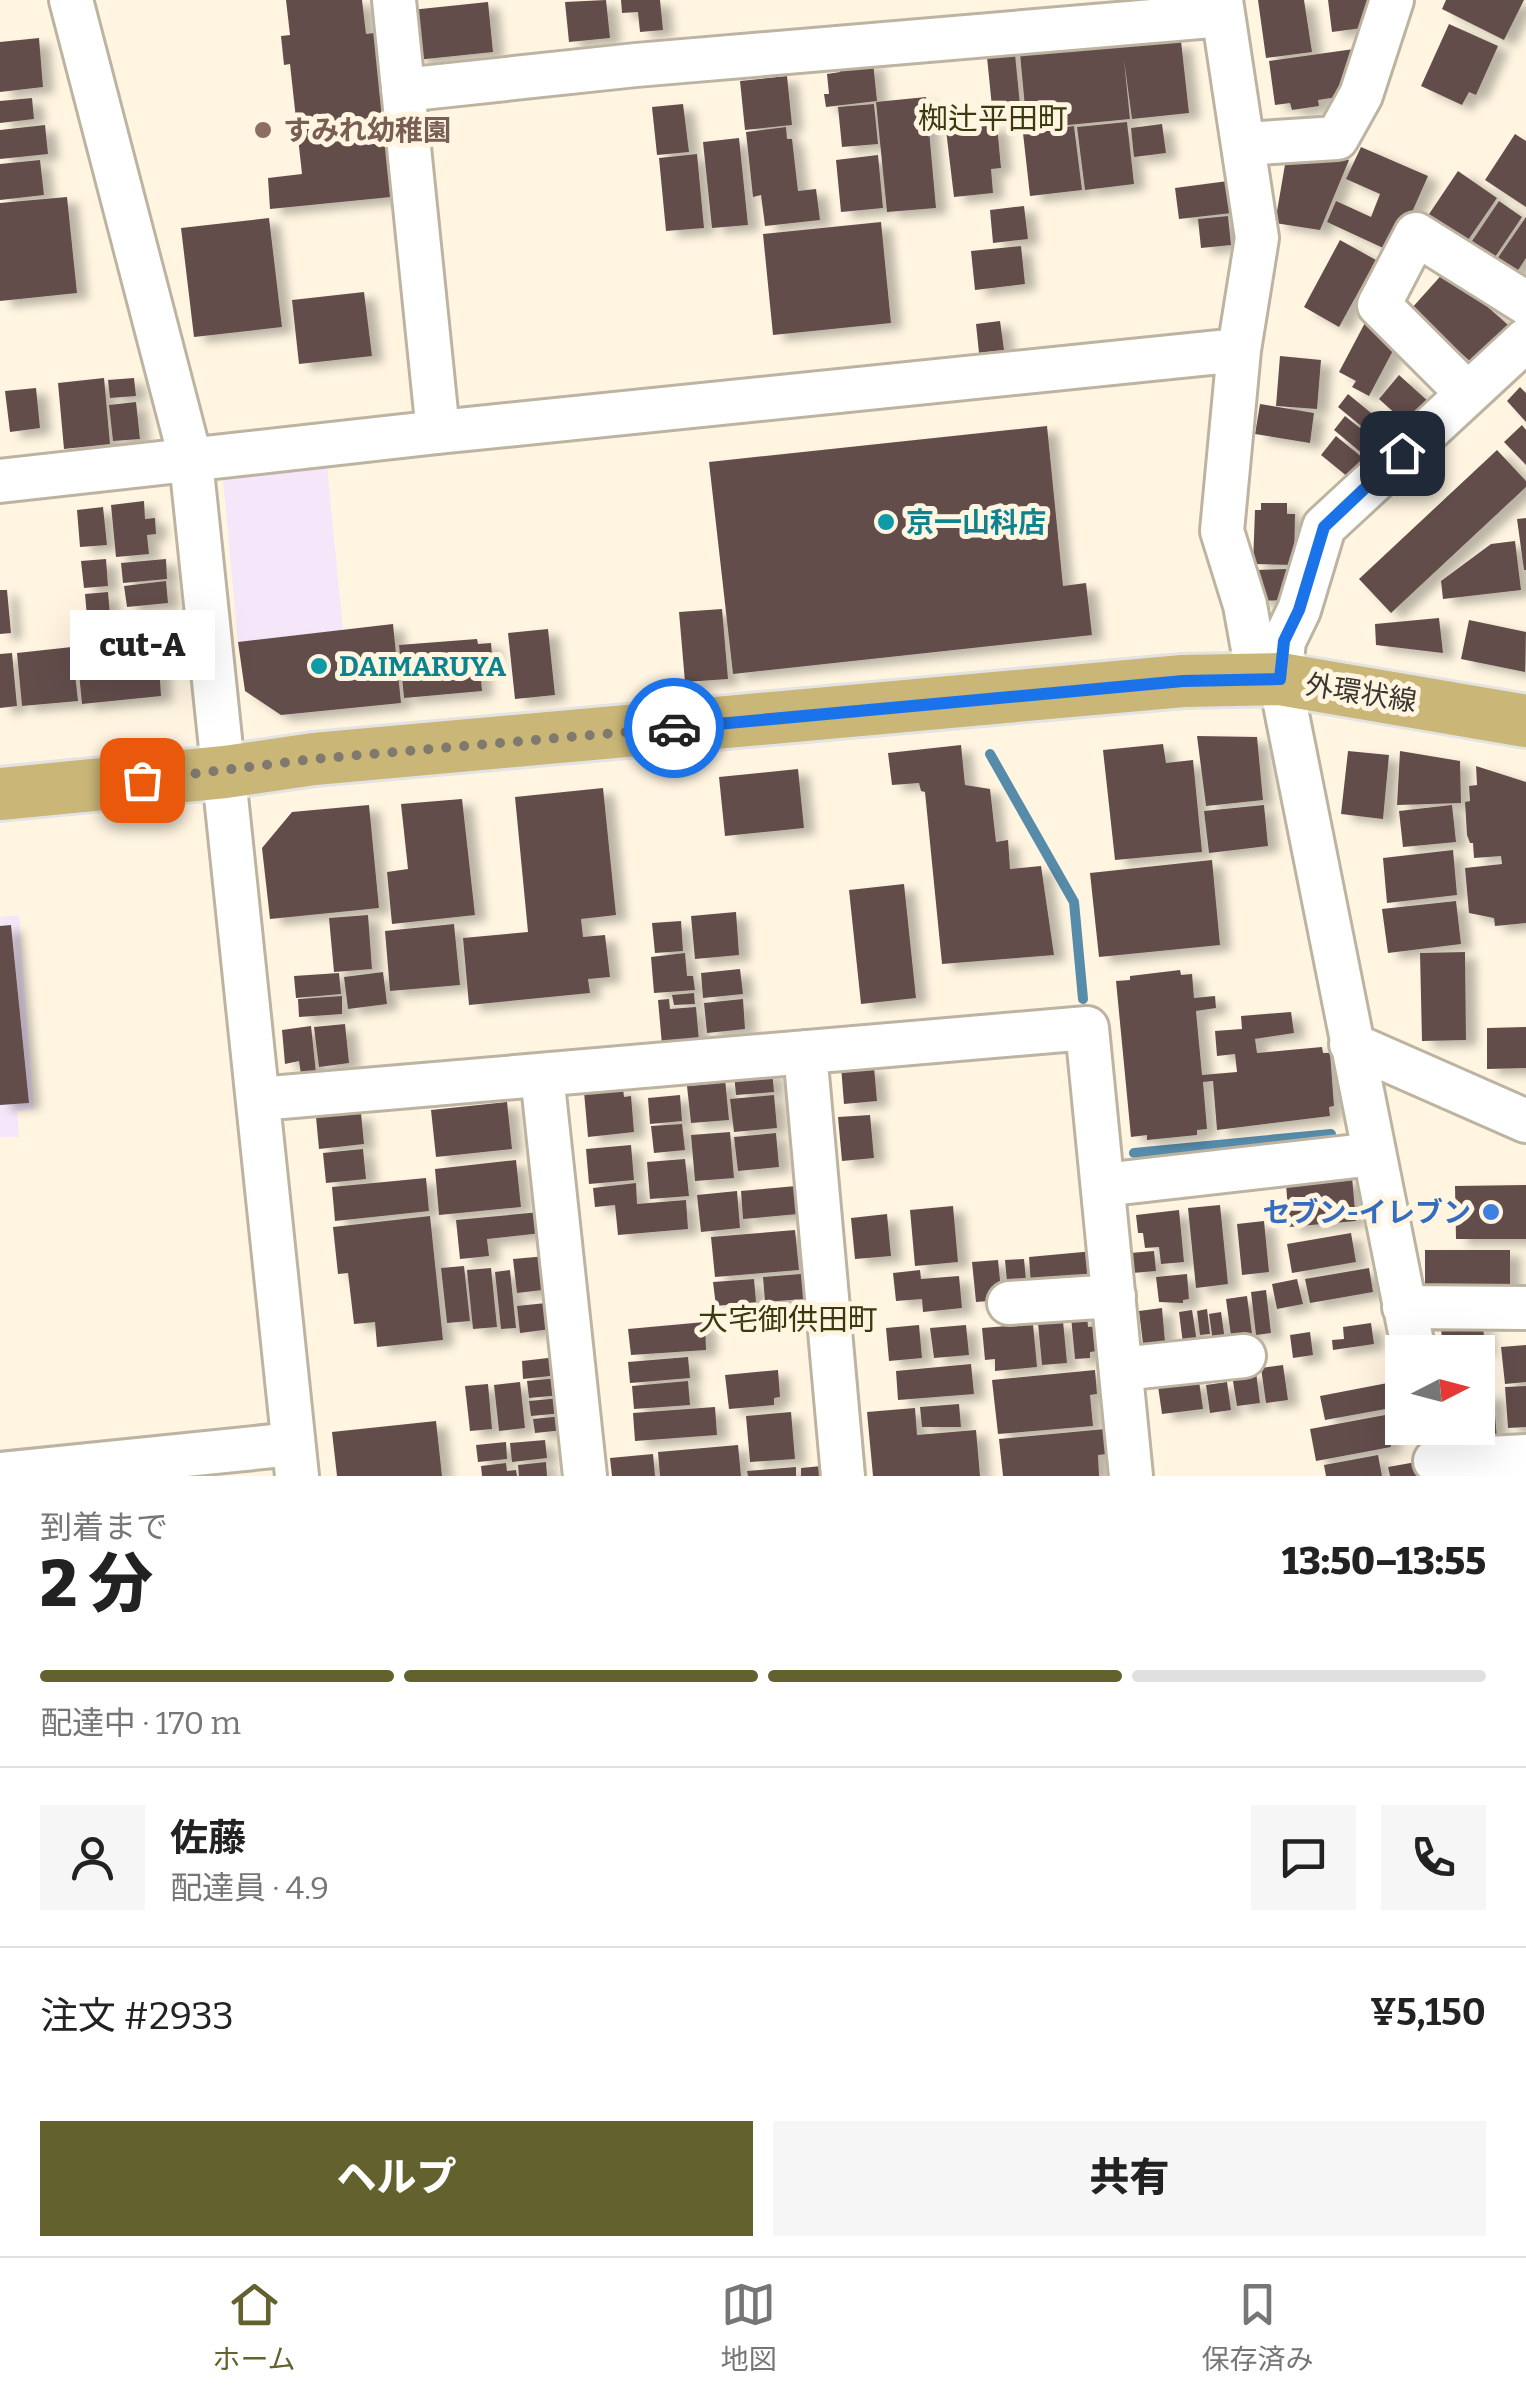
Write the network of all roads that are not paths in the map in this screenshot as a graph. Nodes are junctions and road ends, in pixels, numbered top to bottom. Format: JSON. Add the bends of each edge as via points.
{"nodes":[{"id":1,"x":71,"y":0,"type":"edge"},
{"id":2,"x":394,"y":0,"type":"edge"},
{"id":3,"x":1392,"y":0,"type":"edge"},
{"id":4,"x":1222,"y":8,"type":"edge"},
{"id":5,"x":402,"y":90,"type":"junction"},
{"id":6,"x":1244,"y":144,"type":"junction"},
{"id":7,"x":1526,"y":303,"type":"edge"},
{"id":8,"x":1526,"y":340,"type":"edge"},
{"id":9,"x":1239,"y":350,"type":"junction"},
{"id":10,"x":1467,"y":394,"type":"junction"},
{"id":11,"x":438,"y":432,"type":"junction"},
{"id":12,"x":191,"y":461,"type":"junction"},
{"id":13,"x":0,"y":481,"type":"edge"},
{"id":14,"x":1280,"y":679,"type":"junction"},
{"id":15,"x":1526,"y":720,"type":"edge"},
{"id":16,"x":226,"y":772,"type":"junction"},
{"id":17,"x":0,"y":794,"type":"edge"},
{"id":18,"x":1352,"y":1044,"type":"junction"},
{"id":19,"x":805,"y":1052,"type":"junction"},
{"id":20,"x":542,"y":1075,"type":"junction"},
{"id":21,"x":259,"y":1099,"type":"junction"},
{"id":22,"x":1526,"y":1121,"type":"edge"},
{"id":23,"x":1374,"y":1154,"type":"junction"},
{"id":24,"x":1102,"y":1185,"type":"junction"},
{"id":25,"x":1114,"y":1296,"type":"junction"},
{"id":26,"x":1009,"y":1303,"type":"dead end"},
{"id":27,"x":1404,"y":1307,"type":"junction"},
{"id":28,"x":1526,"y":1308,"type":"edge"},
{"id":29,"x":1410,"y":1335,"type":"edge"},
{"id":30,"x":1244,"y":1356,"type":"dead end"},
{"id":31,"x":1121,"y":1369,"type":"junction"},
{"id":32,"x":1434,"y":1455,"type":"edge"},
{"id":33,"x":1526,"y":1456,"type":"edge"},
{"id":34,"x":295,"y":1460,"type":"edge"},
{"id":35,"x":206,"y":1465,"type":"edge"},
{"id":36,"x":16,"y":1474,"type":"edge"},
{"id":37,"x":586,"y":1476,"type":"edge"},
{"id":38,"x":844,"y":1476,"type":"edge"},
{"id":39,"x":1131,"y":1476,"type":"edge"}],
"edges":[{"from":1,"to":12,"type":"street"},
{"from":2,"to":5,"type":"street"},
{"from":3,"to":6,"type":"street","via":[[1362,96],[1337,138]]},
{"from":4,"to":5,"type":"street"},
{"from":4,"to":6,"type":"street"},
{"from":5,"to":11,"type":"street"},
{"from":6,"to":9,"type":"street","via":[[1257,238]]},
{"from":7,"to":10,"type":"street","via":[[1416,234],[1379,305]]},
{"from":8,"to":10,"type":"street"},
{"from":9,"to":11,"type":"street"},
{"from":9,"to":14,"type":"street","via":[[1222,531],[1256,666]]},
{"from":10,"to":14,"type":"street","via":[[1324,527],[1284,641]]},
{"from":11,"to":12,"type":"street"},
{"from":12,"to":13,"type":"street"},
{"from":12,"to":16,"type":"street"},
{"from":14,"to":15,"type":"main road","name":"外環状線"},
{"from":14,"to":16,"type":"main road","name":"外環状線","via":[[1183,681]]},
{"from":14,"to":18,"type":"street"},
{"from":16,"to":17,"type":"main road","name":"外環状線"},
{"from":16,"to":21,"type":"street"},
{"from":18,"to":22,"type":"street"},
{"from":18,"to":23,"type":"street"},
{"from":19,"to":20,"type":"street"},
{"from":19,"to":24,"type":"street","via":[[1087,1028]]},
{"from":19,"to":38,"type":"street"},
{"from":20,"to":21,"type":"street"},
{"from":20,"to":37,"type":"street"},
{"from":21,"to":34,"type":"street"},
{"from":23,"to":24,"type":"street"},
{"from":23,"to":27,"type":"street"},
{"from":24,"to":25,"type":"street"},
{"from":25,"to":26,"type":"street"},
{"from":25,"to":31,"type":"street"},
{"from":27,"to":28,"type":"street"},
{"from":27,"to":29,"type":"street"},
{"from":30,"to":31,"type":"street"},
{"from":31,"to":39,"type":"street"},
{"from":32,"to":33,"type":"street"},
{"from":34,"to":35,"type":"street"},
{"from":35,"to":36,"type":"street"}]}
